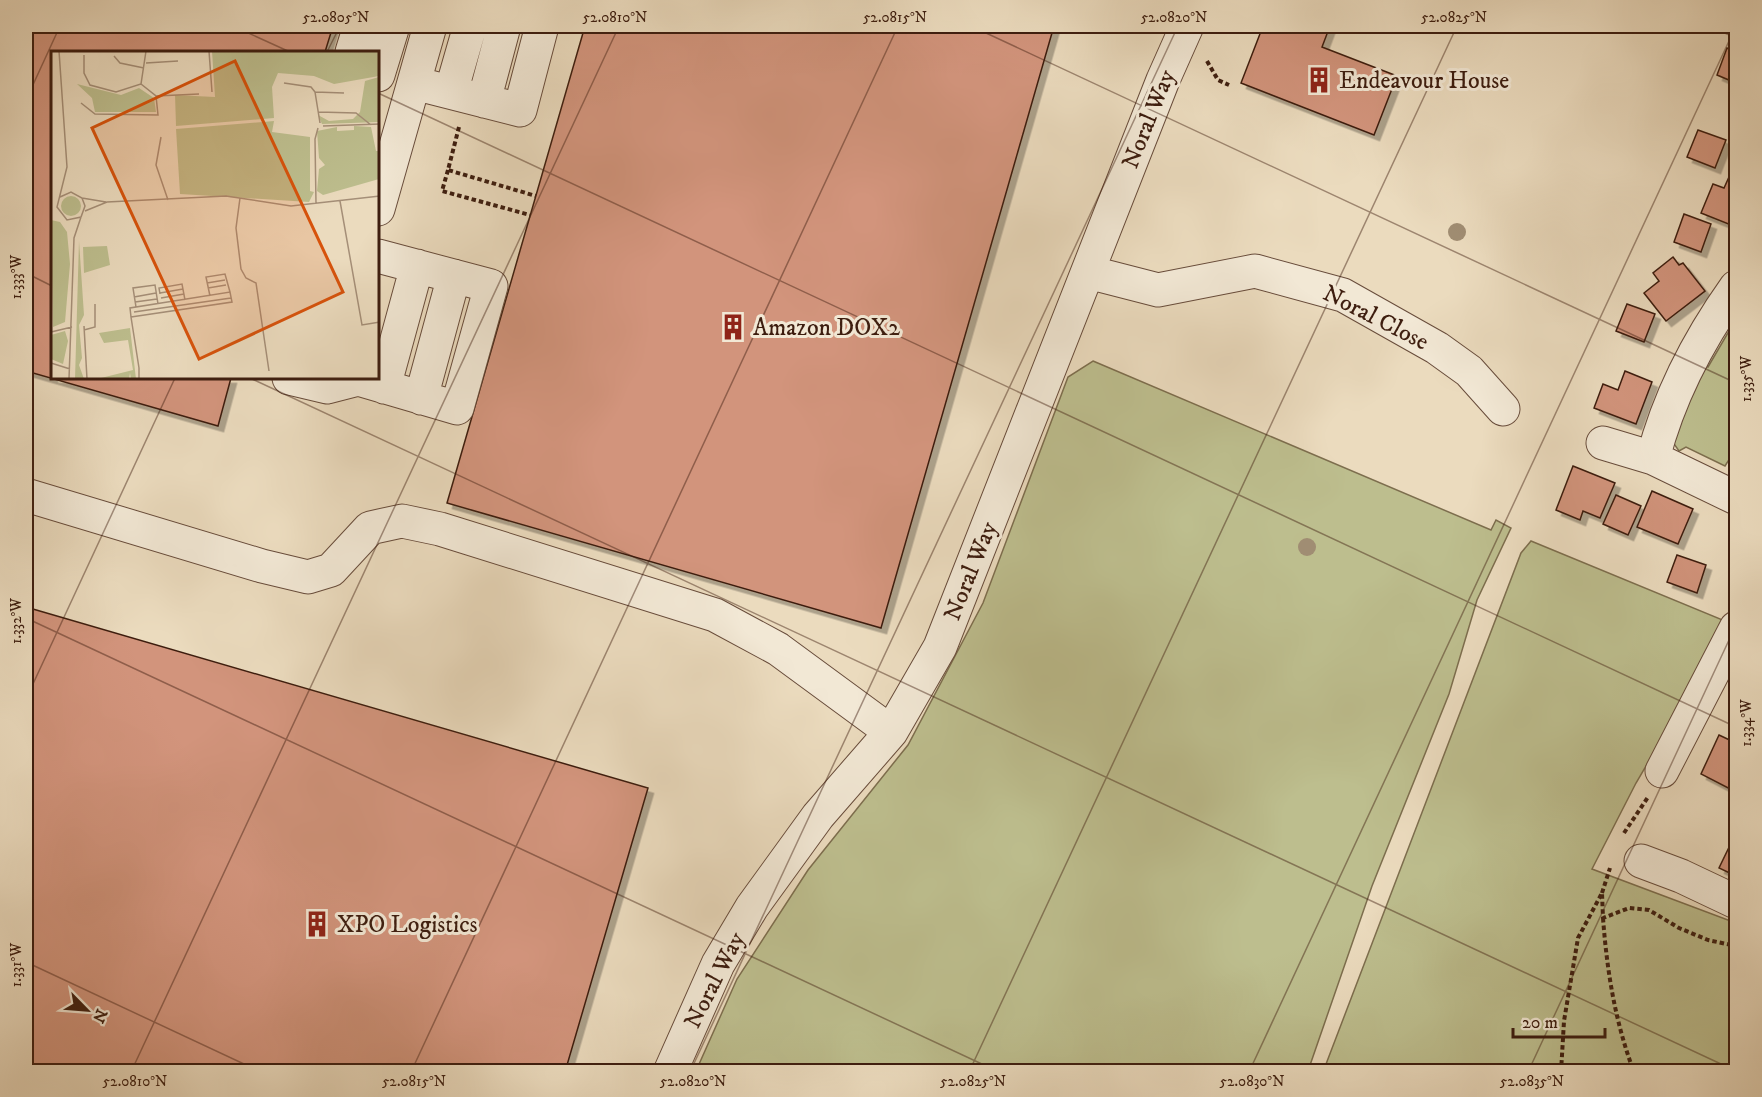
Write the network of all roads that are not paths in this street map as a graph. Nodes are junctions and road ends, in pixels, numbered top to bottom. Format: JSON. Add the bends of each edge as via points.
{"nodes":[{"id":1,"x":360,"y":26,"type":"edge"},
{"id":2,"x":378,"y":26,"type":"edge"},
{"id":3,"x":393,"y":26,"type":"edge"},
{"id":4,"x":430,"y":26,"type":"edge"},
{"id":5,"x":454,"y":26,"type":"edge"},
{"id":6,"x":470,"y":26,"type":"edge"},
{"id":7,"x":487,"y":26,"type":"edge"},
{"id":8,"x":504,"y":26,"type":"edge"},
{"id":9,"x":521,"y":26,"type":"edge"},
{"id":10,"x":542,"y":26,"type":"edge"},
{"id":11,"x":1187,"y":26,"type":"edge"},
{"id":12,"x":352,"y":51,"type":"edge"},
{"id":13,"x":370,"y":51,"type":"edge"},
{"id":14,"x":380,"y":68,"type":"edge"},
{"id":15,"x":459,"y":95,"type":"junction"},
{"id":16,"x":380,"y":206,"type":"edge"},
{"id":17,"x":415,"y":267,"type":"edge"},
{"id":18,"x":1088,"y":272,"type":"junction"},
{"id":19,"x":1737,"y":287,"type":"edge"},
{"id":20,"x":380,"y":328,"type":"edge"},
{"id":21,"x":380,"y":367,"type":"edge"},
{"id":22,"x":308,"y":380,"type":"edge"},
{"id":23,"x":373,"y":387,"type":"edge"},
{"id":24,"x":1503,"y":409,"type":"dead end"},
{"id":25,"x":1603,"y":443,"type":"dead end"},
{"id":26,"x":1653,"y":458,"type":"junction"},
{"id":27,"x":26,"y":495,"type":"edge"},
{"id":28,"x":1737,"y":498,"type":"edge"},
{"id":29,"x":1737,"y":628,"type":"edge"},
{"id":30,"x":891,"y":732,"type":"junction"},
{"id":31,"x":1662,"y":771,"type":"road end"},
{"id":32,"x":1641,"y":861,"type":"dead end"},
{"id":33,"x":1737,"y":902,"type":"edge"},
{"id":34,"x":670,"y":1071,"type":"edge"}],
"edges":[{"from":1,"to":12,"type":"street"},
{"from":2,"to":13,"type":"street"},
{"from":3,"to":14,"type":"street"},
{"from":4,"to":15,"type":"street"},
{"from":5,"to":15,"type":"street"},
{"from":6,"to":15,"type":"street"},
{"from":7,"to":15,"type":"street"},
{"from":8,"to":15,"type":"street"},
{"from":9,"to":15,"type":"street"},
{"from":10,"to":15,"type":"street","via":[[520,110]]},
{"from":11,"to":18,"type":"street","name":"Noral Way"},
{"from":15,"to":16,"type":"street"},
{"from":17,"to":20,"type":"street"},
{"from":17,"to":21,"type":"street"},
{"from":17,"to":23,"type":"street","via":[[491,286],[456,408]]},
{"from":18,"to":24,"type":"street","name":"Noral Close","via":[[1158,290],[1255,271],[1343,295],[1437,348],[1469,371]]},
{"from":18,"to":30,"type":"street","name":"Noral Way","via":[[940,647]]},
{"from":19,"to":26,"type":"street","via":[[1683,374],[1662,423]]},
{"from":22,"to":23,"type":"street"},
{"from":25,"to":26,"type":"street"},
{"from":26,"to":28,"type":"street"},
{"from":27,"to":30,"type":"street","via":[[308,577],[331,570],[370,528],[402,521],[440,529],[716,615],[778,649]]},
{"from":29,"to":31,"type":"street"},
{"from":30,"to":34,"type":"street","name":"Noral Way","via":[[818,816],[752,907],[718,964]]},
{"from":32,"to":33,"type":"street"}]}
